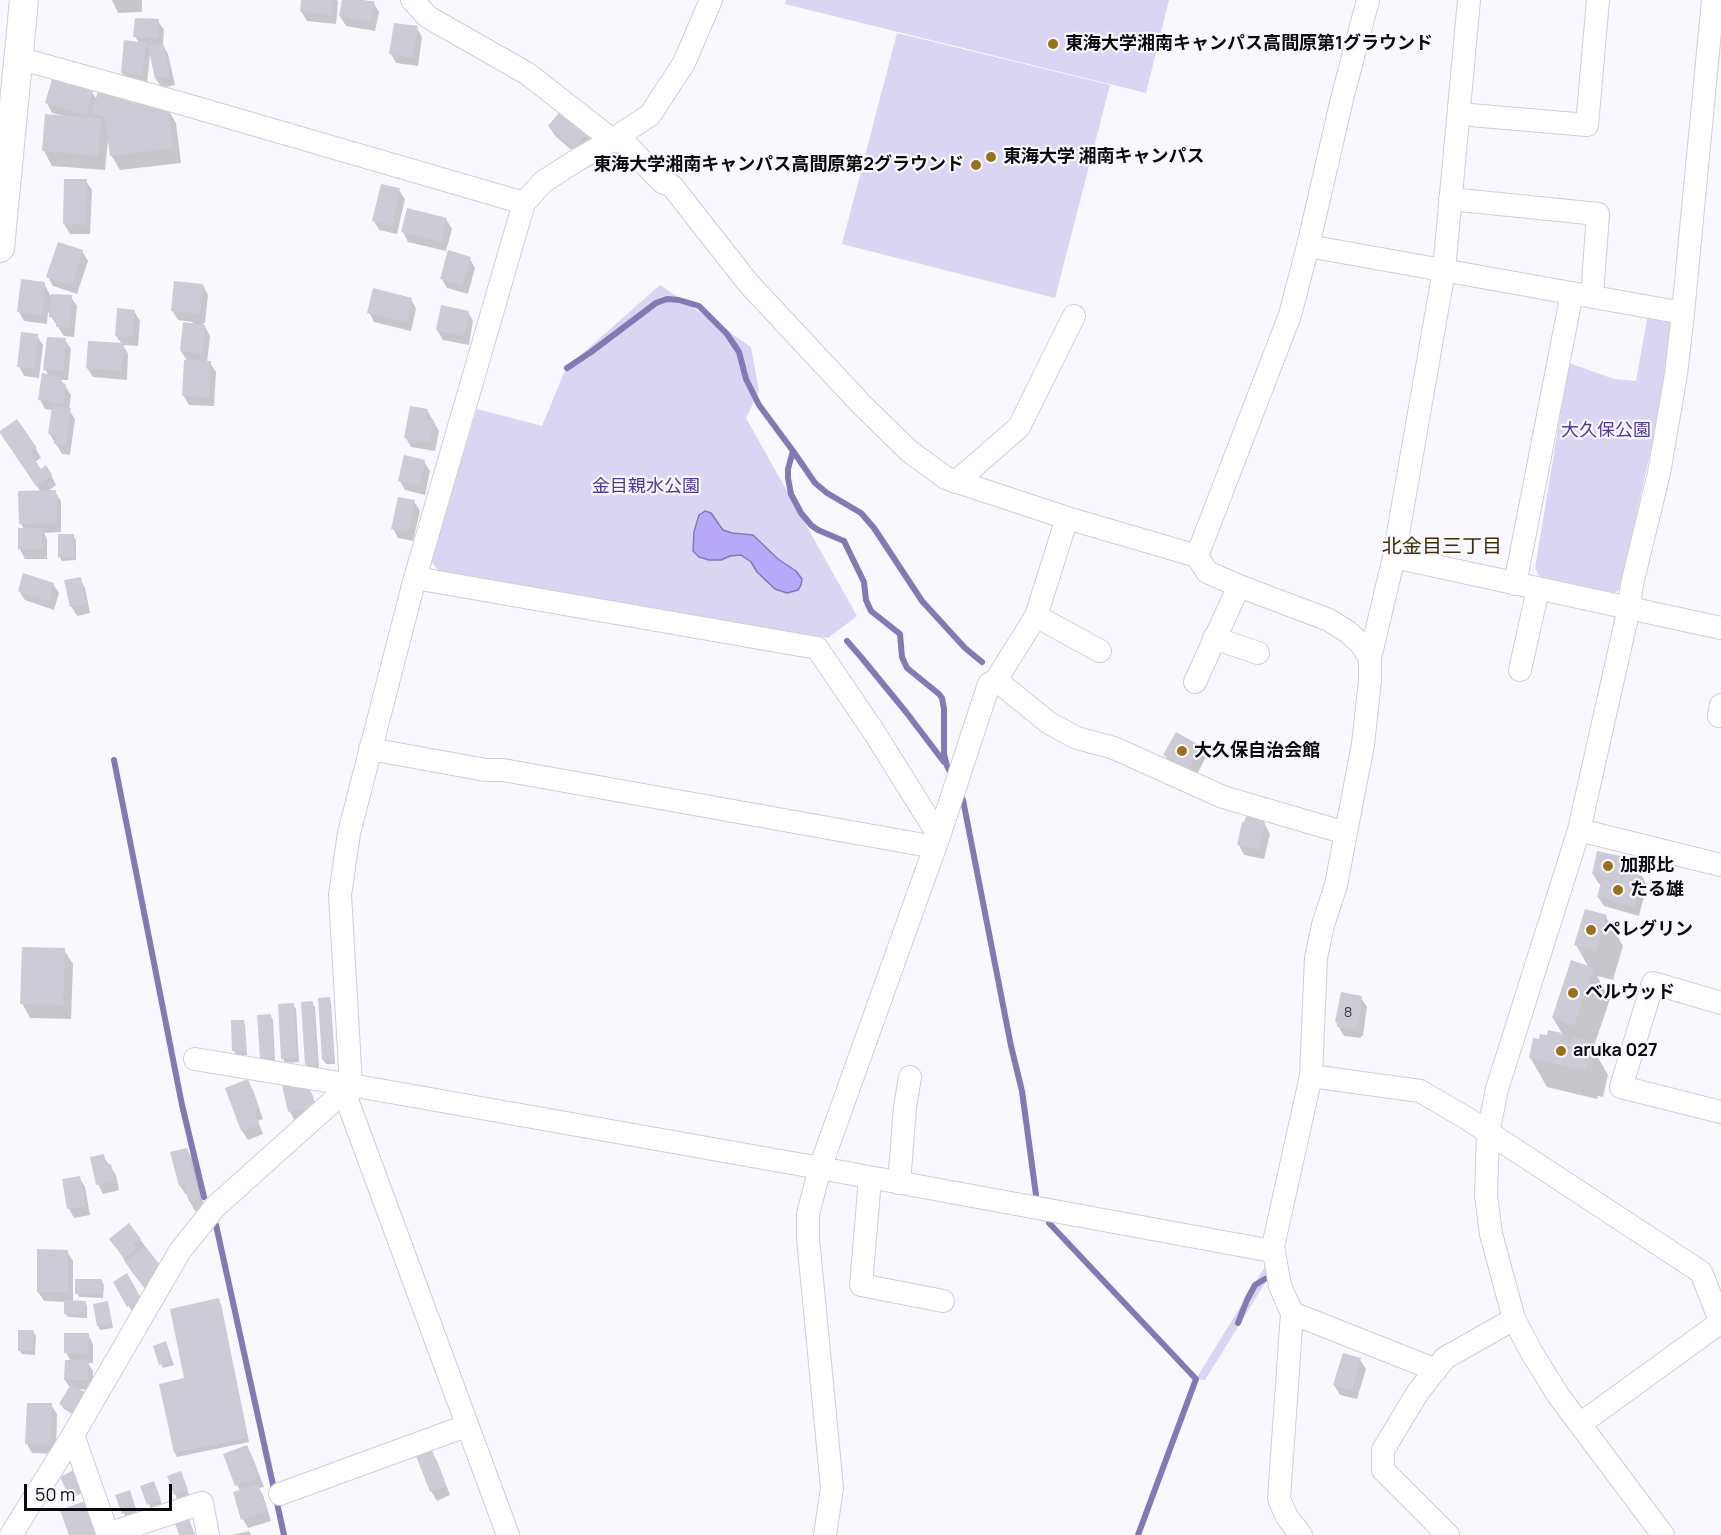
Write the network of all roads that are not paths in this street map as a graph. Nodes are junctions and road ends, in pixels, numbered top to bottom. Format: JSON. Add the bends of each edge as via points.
{"nodes":[{"id":1,"x":24,"y":0,"type":"edge"},
{"id":2,"x":394,"y":0,"type":"edge"},
{"id":3,"x":412,"y":0,"type":"edge"},
{"id":4,"x":711,"y":0,"type":"edge"},
{"id":5,"x":1368,"y":0,"type":"edge"},
{"id":6,"x":1469,"y":0,"type":"edge"},
{"id":7,"x":1598,"y":0,"type":"edge"},
{"id":8,"x":1713,"y":0,"type":"edge"},
{"id":9,"x":428,"y":17,"type":"junction"},
{"id":10,"x":18,"y":58,"type":"junction"},
{"id":11,"x":1712,"y":98,"type":"edge"},
{"id":12,"x":1459,"y":114,"type":"junction"},
{"id":13,"x":6,"y":123,"type":"edge"},
{"id":14,"x":612,"y":140,"type":"junction"},
{"id":15,"x":1450,"y":199,"type":"junction"},
{"id":16,"x":524,"y":203,"type":"junction"},
{"id":17,"x":1308,"y":246,"type":"junction"},
{"id":18,"x":0,"y":248,"type":"edge"},
{"id":19,"x":1444,"y":270,"type":"junction"},
{"id":20,"x":1582,"y":295,"type":"junction"},
{"id":21,"x":1683,"y":313,"type":"junction"},
{"id":22,"x":1074,"y":316,"type":"dead end"},
{"id":23,"x":956,"y":482,"type":"junction"},
{"id":24,"x":1067,"y":518,"type":"junction"},
{"id":25,"x":1197,"y":556,"type":"junction"},
{"id":26,"x":1394,"y":557,"type":"junction"},
{"id":27,"x":415,"y":578,"type":"junction"},
{"id":28,"x":1515,"y":584,"type":"junction"},
{"id":29,"x":1239,"y":586,"type":"junction"},
{"id":30,"x":1538,"y":589,"type":"junction"},
{"id":31,"x":1629,"y":608,"type":"junction"},
{"id":32,"x":1036,"y":616,"type":"junction"},
{"id":33,"x":1721,"y":628,"type":"edge"},
{"id":34,"x":1214,"y":638,"type":"junction"},
{"id":35,"x":1100,"y":651,"type":"dead end"},
{"id":36,"x":1258,"y":653,"type":"dead end"},
{"id":37,"x":1370,"y":658,"type":"junction"},
{"id":38,"x":1520,"y":670,"type":"dead end"},
{"id":39,"x":996,"y":680,"type":"junction"},
{"id":40,"x":1195,"y":682,"type":"dead end"},
{"id":41,"x":1721,"y":705,"type":"edge"},
{"id":42,"x":1721,"y":716,"type":"edge"},
{"id":43,"x":370,"y":749,"type":"junction"},
{"id":44,"x":1579,"y":830,"type":"junction"},
{"id":45,"x":1346,"y":833,"type":"junction"},
{"id":46,"x":937,"y":842,"type":"junction"},
{"id":47,"x":1721,"y":865,"type":"edge"},
{"id":48,"x":1721,"y":1003,"type":"edge"},
{"id":49,"x":195,"y":1059,"type":"dead end"},
{"id":50,"x":1311,"y":1076,"type":"junction"},
{"id":51,"x":910,"y":1077,"type":"dead end"},
{"id":52,"x":351,"y":1085,"type":"junction"},
{"id":53,"x":1721,"y":1112,"type":"edge"},
{"id":54,"x":1488,"y":1132,"type":"junction"},
{"id":55,"x":820,"y":1168,"type":"junction"},
{"id":56,"x":870,"y":1179,"type":"junction"},
{"id":57,"x":899,"y":1183,"type":"junction"},
{"id":58,"x":1272,"y":1251,"type":"junction"},
{"id":59,"x":943,"y":1301,"type":"dead end"},
{"id":60,"x":1292,"y":1313,"type":"junction"},
{"id":61,"x":1514,"y":1319,"type":"junction"},
{"id":62,"x":1721,"y":1322,"type":"edge"},
{"id":63,"x":1436,"y":1370,"type":"junction"},
{"id":64,"x":1580,"y":1424,"type":"junction"},
{"id":65,"x":466,"y":1426,"type":"junction"},
{"id":66,"x":73,"y":1435,"type":"junction"},
{"id":67,"x":280,"y":1494,"type":"dead end"},
{"id":68,"x":108,"y":1534,"type":"edge"},
{"id":69,"x":11,"y":1535,"type":"edge"},
{"id":70,"x":208,"y":1535,"type":"edge"},
{"id":71,"x":508,"y":1535,"type":"edge"},
{"id":72,"x":825,"y":1535,"type":"edge"},
{"id":73,"x":1301,"y":1535,"type":"edge"},
{"id":74,"x":1448,"y":1535,"type":"edge"},
{"id":75,"x":1663,"y":1535,"type":"edge"}],
"edges":[{"from":1,"to":10,"type":"main road"},
{"from":2,"to":9,"type":"street","via":[[418,18]]},
{"from":3,"to":9,"type":"street"},
{"from":4,"to":14,"type":"street","via":[[684,63],[650,115]]},
{"from":5,"to":17,"type":"street"},
{"from":6,"to":12,"type":"street"},
{"from":7,"to":12,"type":"street","via":[[1587,125]]},
{"from":8,"to":11,"type":"street"},
{"from":9,"to":14,"type":"street","via":[[528,74]]},
{"from":10,"to":13,"type":"main road"},
{"from":10,"to":16,"type":"street"},
{"from":11,"to":21,"type":"street"},
{"from":12,"to":15,"type":"street"},
{"from":13,"to":18,"type":"main road"},
{"from":14,"to":16,"type":"street","via":[[543,182]]},
{"from":14,"to":23,"type":"street","via":[[626,144],[662,182],[672,186],[749,284],[862,405],[909,451]]},
{"from":15,"to":19,"type":"street"},
{"from":15,"to":20,"type":"street","via":[[1598,214]]},
{"from":16,"to":27,"type":"street"},
{"from":17,"to":19,"type":"street"},
{"from":17,"to":25,"type":"street","via":[[1290,315]]},
{"from":19,"to":20,"type":"street"},
{"from":19,"to":26,"type":"street"},
{"from":20,"to":21,"type":"street"},
{"from":20,"to":28,"type":"street"},
{"from":21,"to":31,"type":"street","via":[[1659,473]]},
{"from":22,"to":23,"type":"street","via":[[1019,427]]},
{"from":23,"to":24,"type":"street"},
{"from":24,"to":25,"type":"street"},
{"from":24,"to":32,"type":"street"},
{"from":25,"to":29,"type":"street","via":[[1207,572]]},
{"from":26,"to":28,"type":"street"},
{"from":26,"to":37,"type":"street"},
{"from":27,"to":43,"type":"street"},
{"from":27,"to":46,"type":"street","via":[[817,648],[874,732]]},
{"from":28,"to":30,"type":"street"},
{"from":29,"to":34,"type":"street"},
{"from":29,"to":37,"type":"street","via":[[1329,620],[1354,638]]},
{"from":30,"to":31,"type":"street"},
{"from":30,"to":38,"type":"street"},
{"from":31,"to":33,"type":"street"},
{"from":31,"to":44,"type":"street"},
{"from":32,"to":35,"type":"street"},
{"from":32,"to":39,"type":"street"},
{"from":34,"to":36,"type":"street"},
{"from":34,"to":40,"type":"street"},
{"from":37,"to":45,"type":"street","via":[[1363,744]]},
{"from":39,"to":45,"type":"street","via":[[1048,723],[1077,738],[1114,748],[1222,797]]},
{"from":39,"to":46,"type":"street","via":[[988,684]]},
{"from":41,"to":42,"type":"street"},
{"from":43,"to":46,"type":"street"},
{"from":43,"to":52,"type":"street","via":[[349,833],[340,895]]},
{"from":44,"to":47,"type":"street"},
{"from":44,"to":54,"type":"street","via":[[1497,1089]]},
{"from":45,"to":50,"type":"street","via":[[1316,958]]},
{"from":46,"to":55,"type":"street"},
{"from":48,"to":53,"type":"street","via":[[1653,983],[1621,1087]]},
{"from":49,"to":52,"type":"street"},
{"from":50,"to":54,"type":"street","via":[[1420,1091]]},
{"from":50,"to":58,"type":"street"},
{"from":51,"to":57,"type":"street"},
{"from":52,"to":55,"type":"street"},
{"from":52,"to":65,"type":"street","via":[[347,1100]]},
{"from":52,"to":66,"type":"street","via":[[215,1207],[180,1251]]},
{"from":54,"to":61,"type":"street","via":[[1486,1195],[1491,1234]]},
{"from":54,"to":62,"type":"street","via":[[1701,1272]]},
{"from":55,"to":56,"type":"street"},
{"from":55,"to":72,"type":"street","via":[[808,1214],[808,1238],[832,1488]]},
{"from":56,"to":57,"type":"street"},
{"from":56,"to":59,"type":"street","via":[[861,1286]]},
{"from":57,"to":58,"type":"street"},
{"from":58,"to":60,"type":"street","via":[[1280,1286]]},
{"from":60,"to":63,"type":"street"},
{"from":60,"to":73,"type":"street","via":[[1279,1499]]},
{"from":61,"to":63,"type":"street","via":[[1445,1358]]},
{"from":61,"to":64,"type":"street","via":[[1553,1387]]},
{"from":62,"to":64,"type":"street"},
{"from":63,"to":74,"type":"street","via":[[1383,1450],[1383,1470]]},
{"from":64,"to":75,"type":"street"},
{"from":65,"to":67,"type":"street"},
{"from":65,"to":71,"type":"street"},
{"from":66,"to":68,"type":"street"},
{"from":66,"to":69,"type":"street"},
{"from":68,"to":70,"type":"street","via":[[202,1503]]}]}
